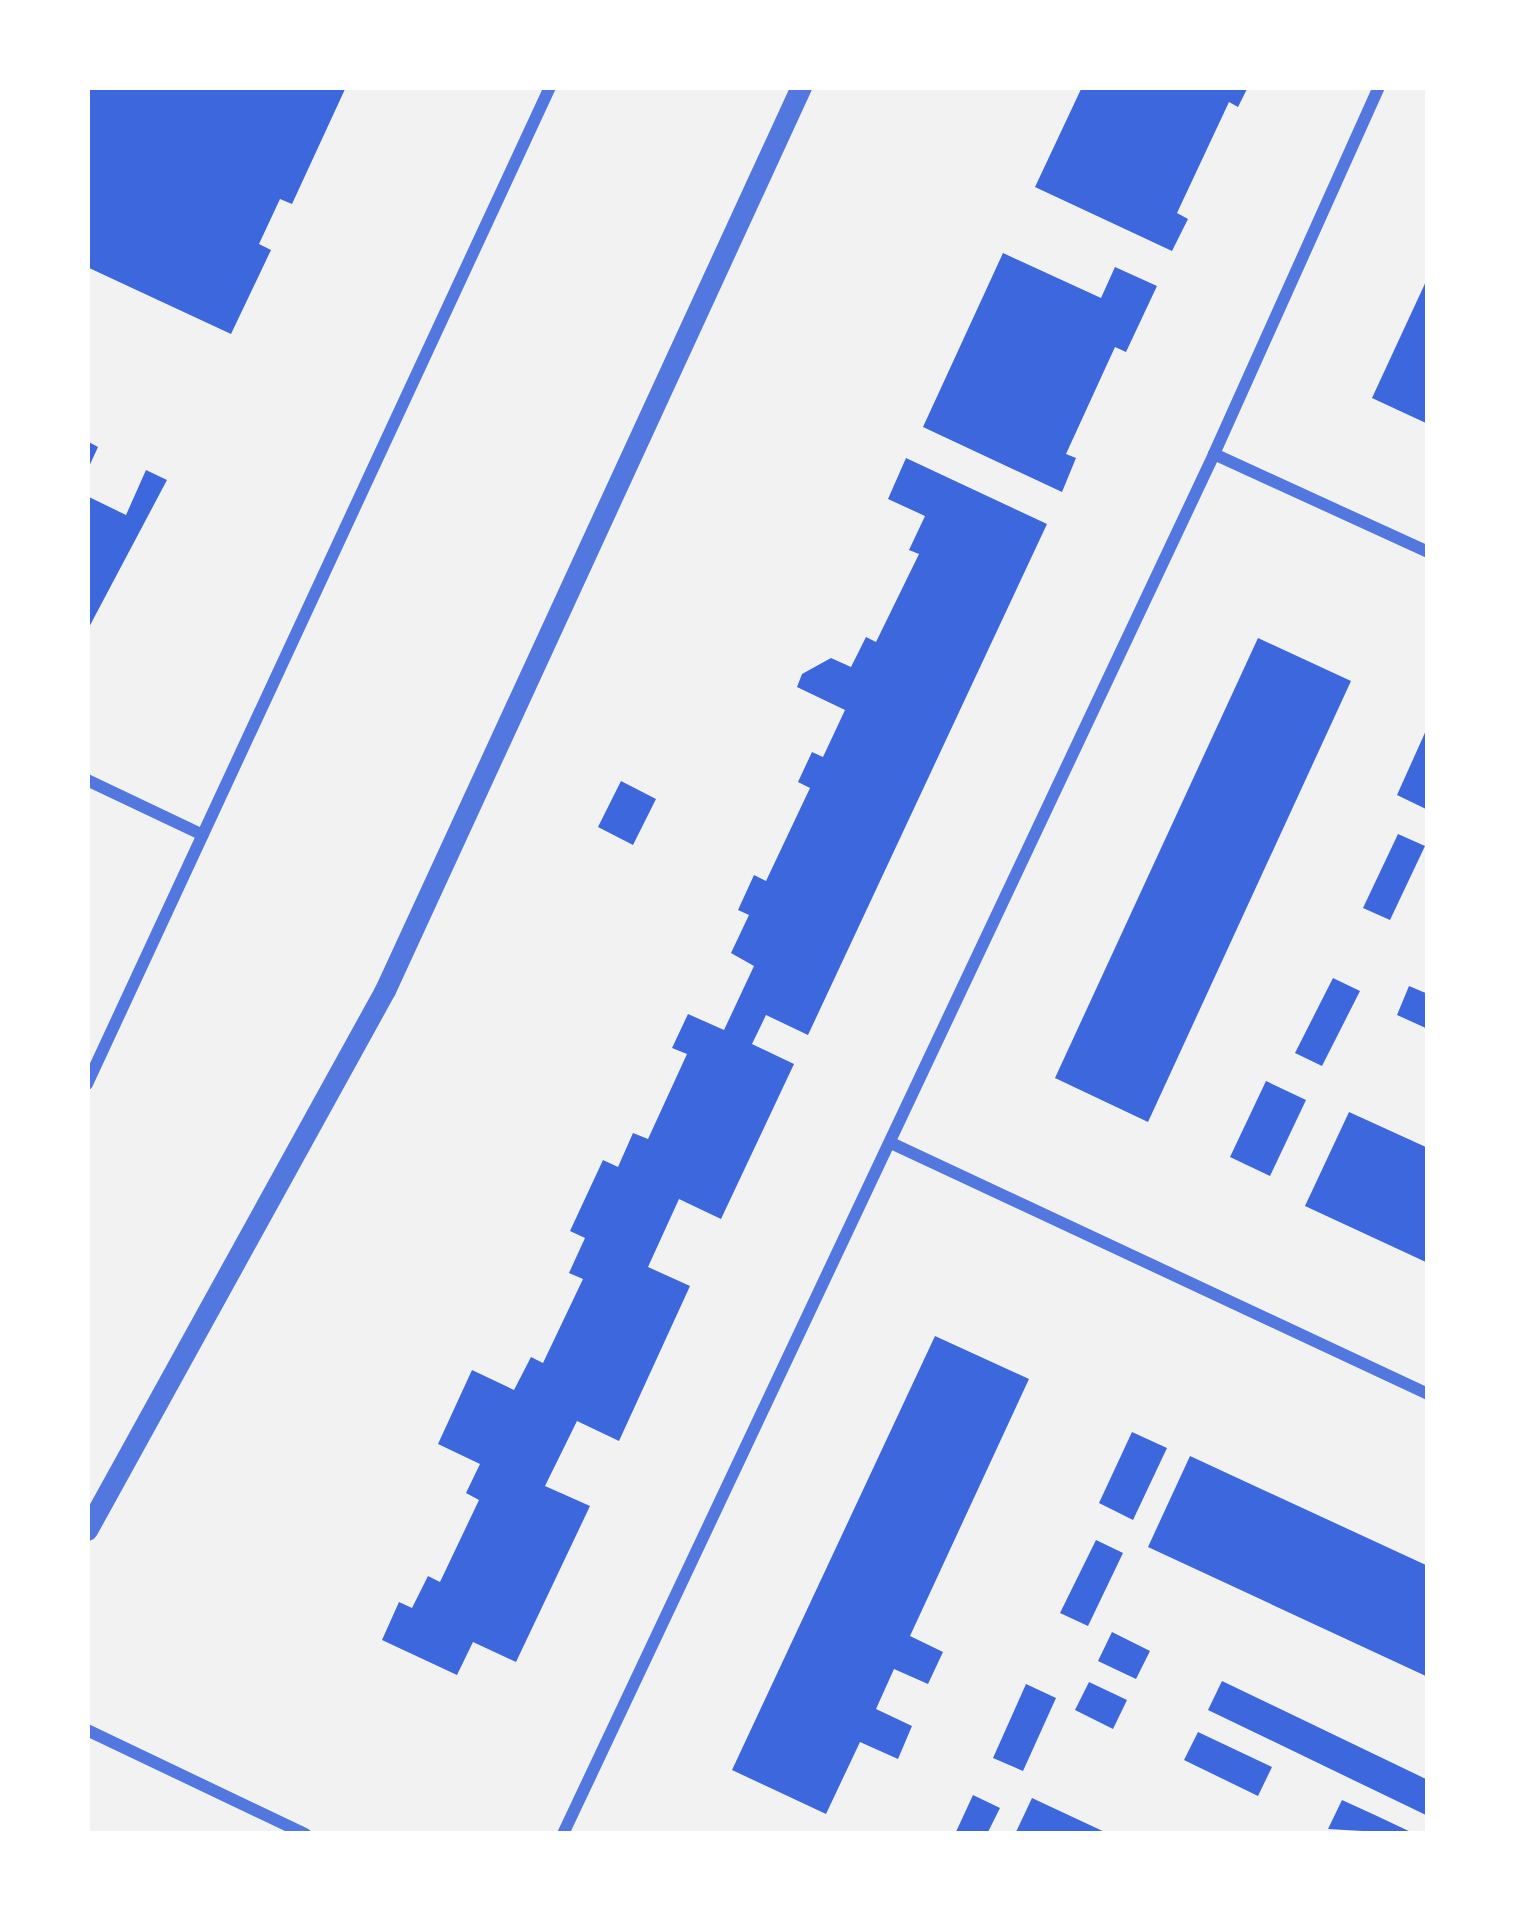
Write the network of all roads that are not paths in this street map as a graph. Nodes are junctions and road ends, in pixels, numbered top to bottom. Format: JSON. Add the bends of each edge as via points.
{"nodes":[{"id":1,"x":550,"y":87,"type":"edge"},
{"id":2,"x":801,"y":87,"type":"edge"},
{"id":3,"x":1378,"y":87,"type":"edge"},
{"id":4,"x":1214,"y":454,"type":"junction"},
{"id":5,"x":1428,"y":552,"type":"edge"},
{"id":6,"x":87,"y":780,"type":"edge"},
{"id":7,"x":203,"y":835,"type":"junction"},
{"id":8,"x":87,"y":1084,"type":"edge"},
{"id":9,"x":891,"y":1143,"type":"junction"},
{"id":10,"x":1428,"y":1394,"type":"edge"},
{"id":11,"x":87,"y":1530,"type":"edge"},
{"id":12,"x":87,"y":1730,"type":"edge"},
{"id":13,"x":305,"y":1834,"type":"edge"},
{"id":14,"x":562,"y":1834,"type":"edge"}],
"edges":[{"from":1,"to":7,"type":"street"},
{"from":2,"to":11,"type":"street","via":[[385,990]]},
{"from":3,"to":4,"type":"street"},
{"from":4,"to":5,"type":"street"},
{"from":4,"to":9,"type":"street"},
{"from":6,"to":7,"type":"street"},
{"from":7,"to":8,"type":"street"},
{"from":9,"to":10,"type":"street"},
{"from":9,"to":14,"type":"street"},
{"from":12,"to":13,"type":"street"}]}
